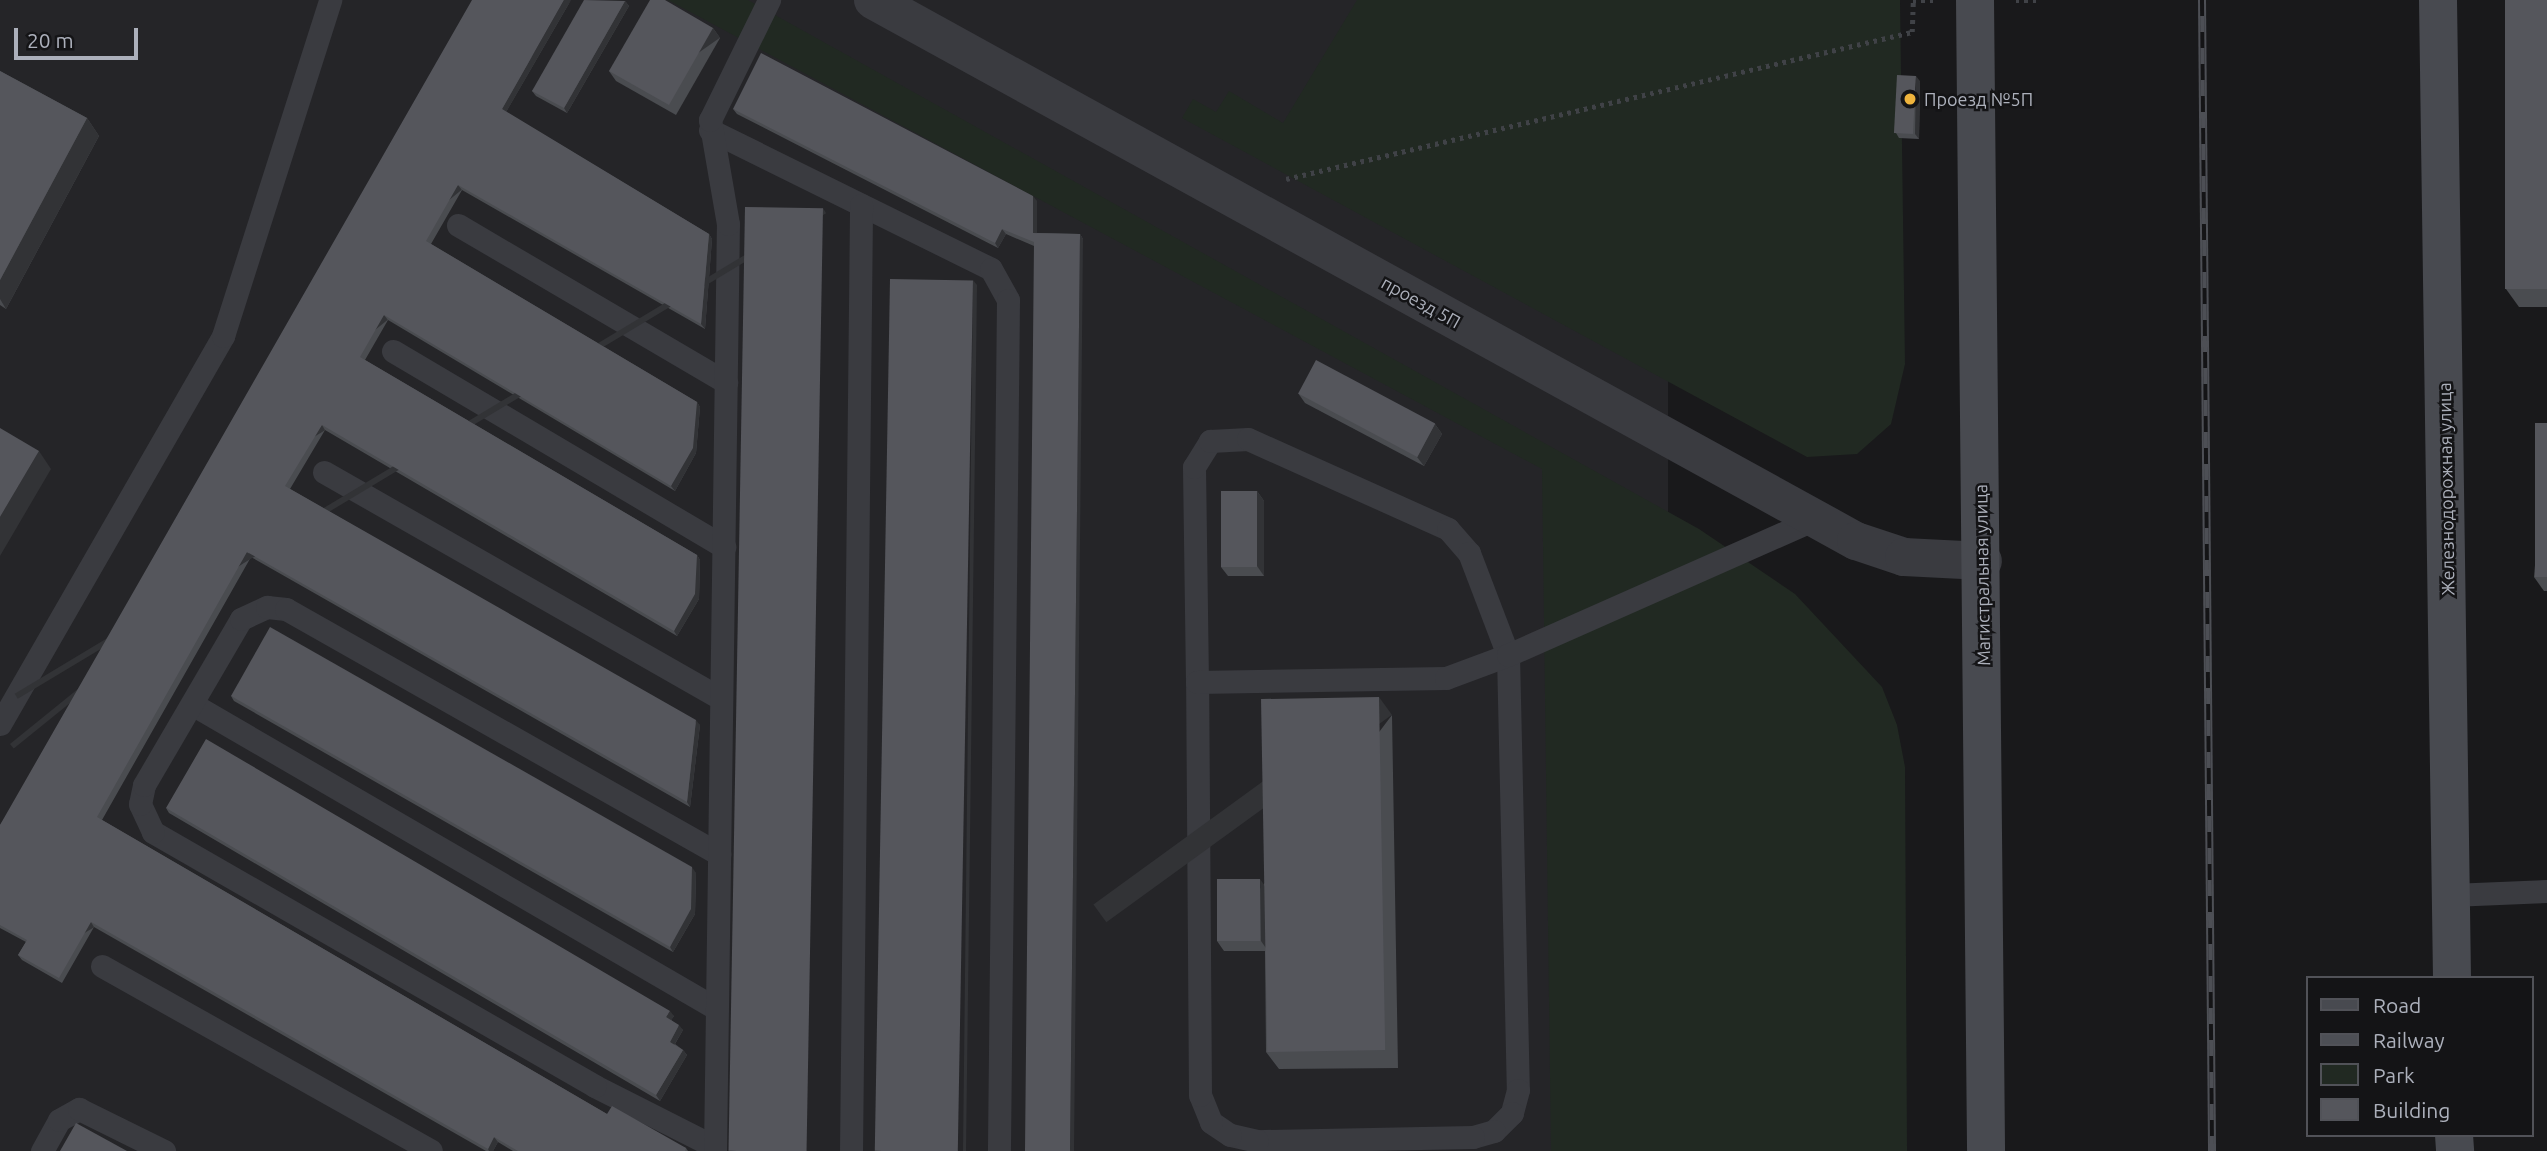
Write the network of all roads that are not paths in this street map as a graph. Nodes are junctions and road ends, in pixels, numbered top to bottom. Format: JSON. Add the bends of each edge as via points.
{"nodes":[{"id":1,"x":330,"y":0,"type":"edge"},
{"id":2,"x":769,"y":0,"type":"edge"},
{"id":3,"x":873,"y":0,"type":"edge"},
{"id":4,"x":1975,"y":0,"type":"edge"},
{"id":5,"x":2438,"y":0,"type":"edge"},
{"id":6,"x":710,"y":131,"type":"junction"},
{"id":7,"x":861,"y":205,"type":"junction"},
{"id":8,"x":458,"y":225,"type":"dead end"},
{"id":9,"x":393,"y":351,"type":"dead end"},
{"id":10,"x":726,"y":382,"type":"junction"},
{"id":11,"x":324,"y":472,"type":"dead end"},
{"id":12,"x":1815,"y":519,"type":"junction"},
{"id":13,"x":724,"y":547,"type":"junction"},
{"id":14,"x":1983,"y":561,"type":"junction"},
{"id":15,"x":1508,"y":655,"type":"junction"},
{"id":16,"x":1196,"y":682,"type":"junction"},
{"id":17,"x":721,"y":698,"type":"junction"},
{"id":18,"x":192,"y":705,"type":"junction"},
{"id":19,"x":0,"y":724,"type":"edge"},
{"id":20,"x":719,"y":854,"type":"junction"},
{"id":21,"x":2547,"y":891,"type":"edge"},
{"id":22,"x":2451,"y":895,"type":"junction"},
{"id":23,"x":102,"y":966,"type":"dead end"},
{"id":24,"x":2452,"y":976,"type":"edge"},
{"id":25,"x":717,"y":1009,"type":"junction"},
{"id":26,"x":715,"y":1149,"type":"edge"},
{"id":27,"x":42,"y":1151,"type":"edge"},
{"id":28,"x":164,"y":1151,"type":"edge"},
{"id":29,"x":431,"y":1151,"type":"edge"},
{"id":30,"x":851,"y":1151,"type":"edge"},
{"id":31,"x":999,"y":1151,"type":"edge"},
{"id":32,"x":1986,"y":1151,"type":"edge"}],
"edges":[{"from":1,"to":19,"type":"lane","via":[[223,336]]},
{"from":2,"to":6,"type":"lane","via":[[713,110]]},
{"from":3,"to":12,"type":"street","name":"проезд 5П"},
{"from":4,"to":14,"type":"main road","name":"Магистральная улица"},
{"from":5,"to":22,"type":"main road","name":"Железнодорожная улица"},
{"from":6,"to":7,"type":"lane"},
{"from":6,"to":10,"type":"lane","via":[[728,224]]},
{"from":7,"to":30,"type":"lane"},
{"from":7,"to":31,"type":"lane","via":[[991,269],[1008,300]]},
{"from":8,"to":10,"type":"lane"},
{"from":9,"to":13,"type":"lane"},
{"from":10,"to":13,"type":"lane"},
{"from":11,"to":17,"type":"lane"},
{"from":12,"to":14,"type":"street","name":"проезд 5П","via":[[1904,557]]},
{"from":12,"to":15,"type":"lane"},
{"from":13,"to":17,"type":"lane"},
{"from":14,"to":32,"type":"main road","name":"Магистральная улица"},
{"from":15,"to":16,"type":"lane","via":[[1446,678]]},
{"from":15,"to":16,"type":"lane","via":[[1469,553],[1448,529],[1248,439],[1228,437],[1210,441],[1194,467]]},
{"from":15,"to":16,"type":"lane","via":[[1518,1090],[1512,1113],[1493,1131],[1473,1138],[1257,1140],[1230,1135],[1211,1122],[1200,1094]]},
{"from":17,"to":20,"type":"lane"},
{"from":18,"to":20,"type":"lane","via":[[242,619],[267,607],[286,609]]},
{"from":18,"to":25,"type":"lane"},
{"from":18,"to":26,"type":"lane","via":[[144,785],[141,812],[153,832],[595,1086]]},
{"from":20,"to":25,"type":"lane"},
{"from":21,"to":22,"type":"lane"},
{"from":22,"to":24,"type":"main road","name":"Железнодорожная улица"},
{"from":23,"to":29,"type":"lane"},
{"from":25,"to":26,"type":"lane"},
{"from":27,"to":28,"type":"lane","via":[[59,1120],[79,1109]]}]}
